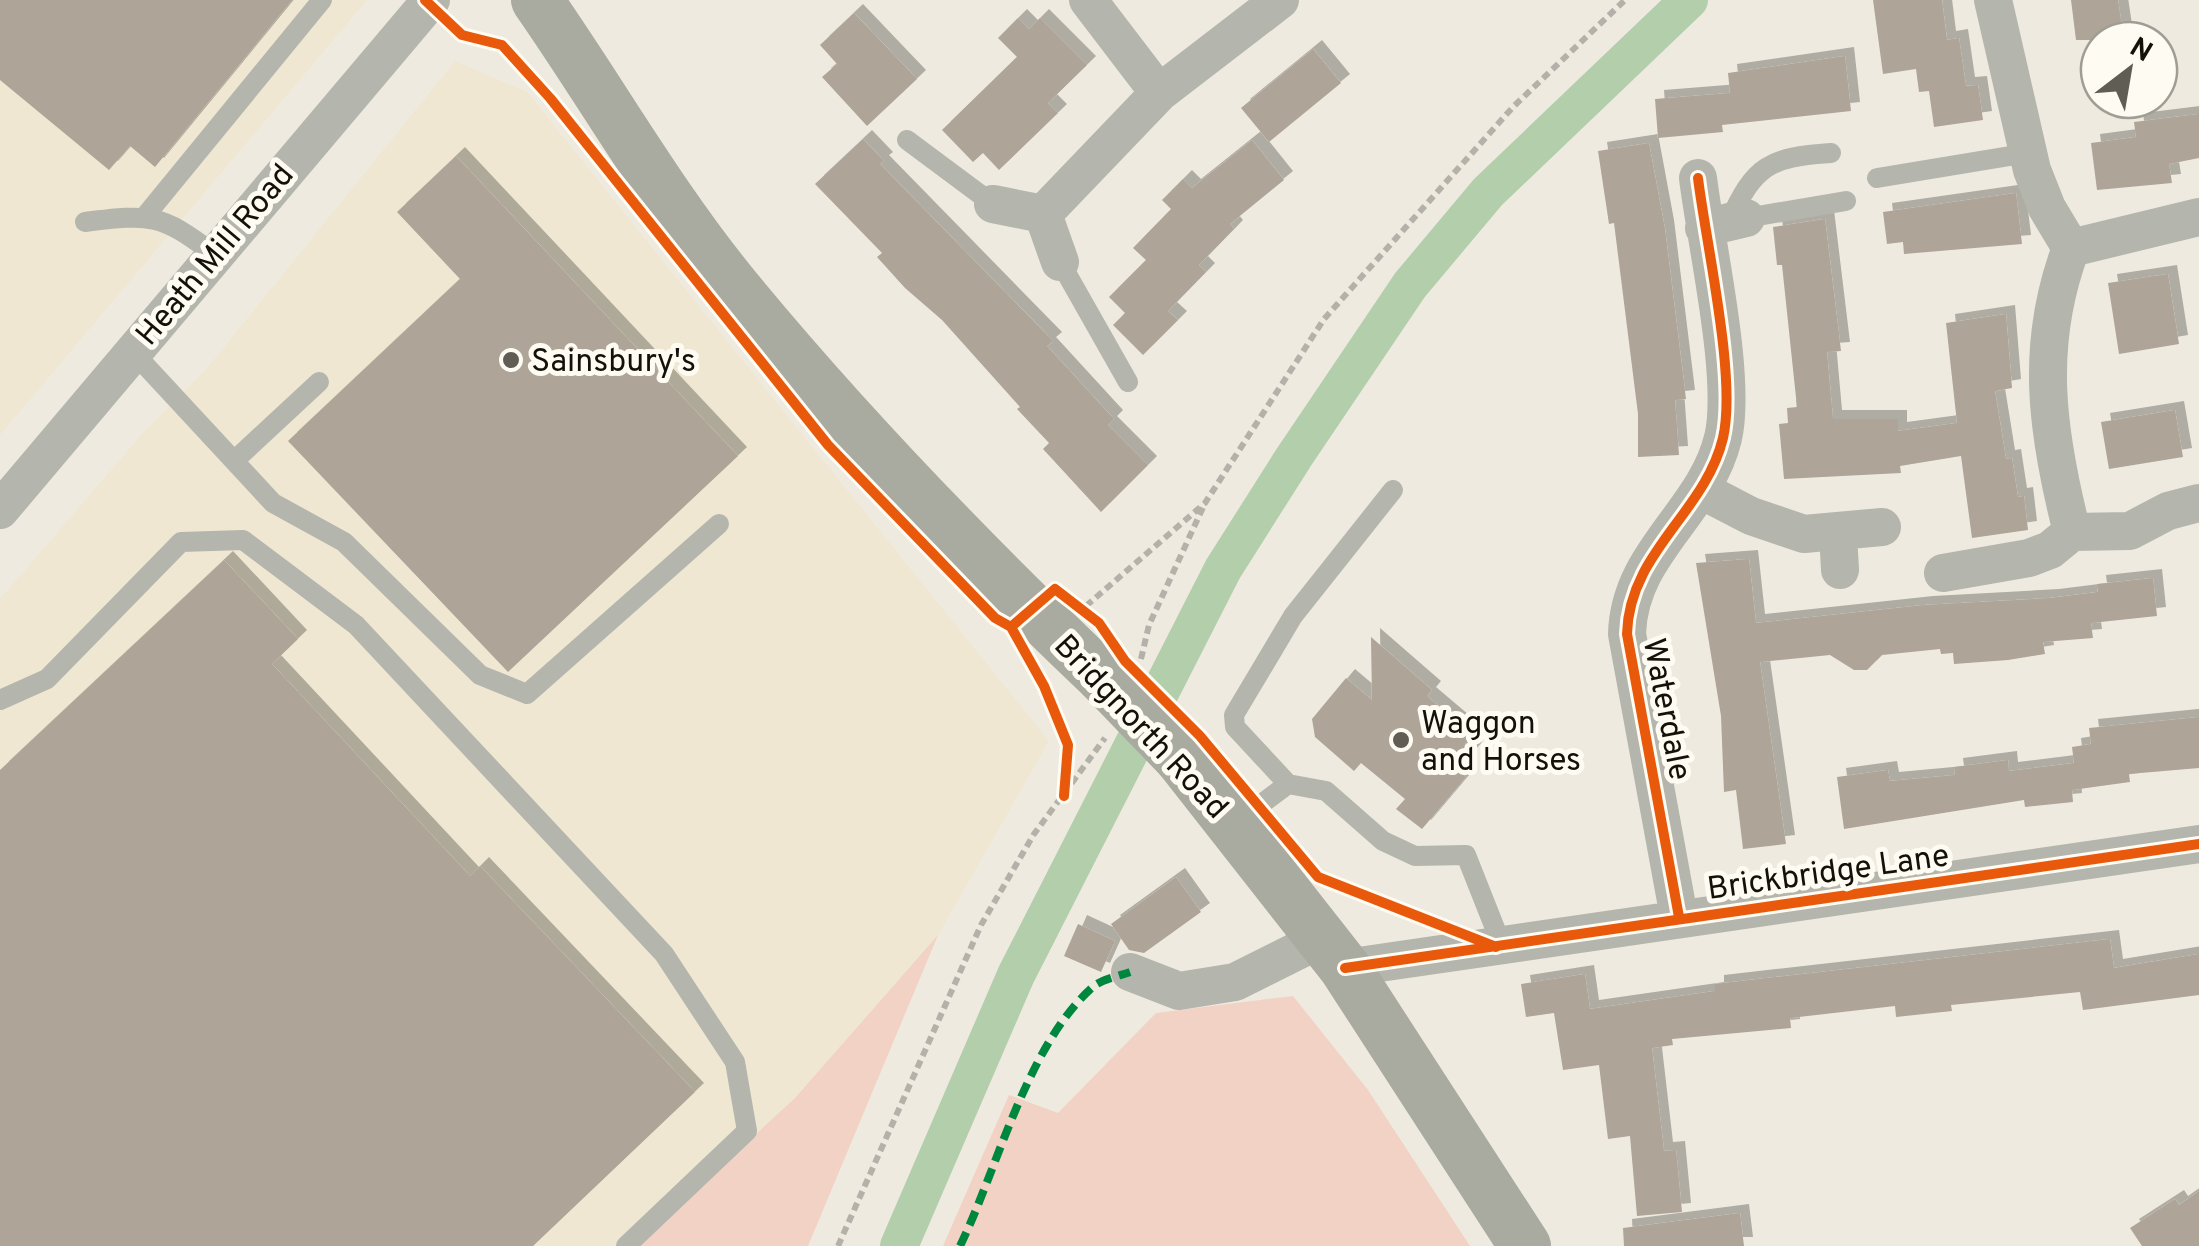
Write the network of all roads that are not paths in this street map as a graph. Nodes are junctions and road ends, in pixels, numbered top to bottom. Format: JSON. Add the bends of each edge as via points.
{"nodes":[{"id":1,"x":322,"y":0,"type":"edge"},
{"id":2,"x":431,"y":0,"type":"edge"},
{"id":3,"x":537,"y":0,"type":"edge"},
{"id":4,"x":1088,"y":0,"type":"edge"},
{"id":5,"x":1280,"y":0,"type":"edge"},
{"id":6,"x":1993,"y":0,"type":"edge"},
{"id":7,"x":1160,"y":93,"type":"junction"},
{"id":8,"x":906,"y":140,"type":"dead end"},
{"id":9,"x":1831,"y":153,"type":"dead end"},
{"id":10,"x":2028,"y":153,"type":"junction"},
{"id":11,"x":1698,"y":178,"type":"dead end"},
{"id":12,"x":1877,"y":178,"type":"dead end"},
{"id":13,"x":1846,"y":201,"type":"dead end"},
{"id":14,"x":993,"y":204,"type":"joint"},
{"id":15,"x":1043,"y":214,"type":"junction"},
{"id":16,"x":146,"y":215,"type":"junction"},
{"id":17,"x":2199,"y":217,"type":"edge"},
{"id":18,"x":85,"y":222,"type":"dead end"},
{"id":19,"x":1726,"y":223,"type":"junction"},
{"id":20,"x":2071,"y":248,"type":"junction"},
{"id":21,"x":214,"y":254,"type":"junction"},
{"id":22,"x":1060,"y":262,"type":"joint"},
{"id":23,"x":133,"y":352,"type":"junction"},
{"id":24,"x":319,"y":382,"type":"dead end"},
{"id":25,"x":1128,"y":382,"type":"dead end"},
{"id":26,"x":235,"y":460,"type":"junction"},
{"id":27,"x":1393,"y":490,"type":"dead end"},
{"id":28,"x":1704,"y":491,"type":"junction"},
{"id":29,"x":5,"y":495,"type":"edge"},
{"id":30,"x":2199,"y":503,"type":"edge"},
{"id":31,"x":719,"y":524,"type":"dead end"},
{"id":32,"x":1882,"y":527,"type":"dead end"},
{"id":33,"x":2072,"y":532,"type":"junction"},
{"id":34,"x":1943,"y":573,"type":"dead end"},
{"id":35,"x":0,"y":700,"type":"edge"},
{"id":36,"x":1288,"y":784,"type":"junction"},
{"id":37,"x":1234,"y":825,"type":"junction"},
{"id":38,"x":2199,"y":844,"type":"edge"},
{"id":39,"x":1679,"y":917,"type":"junction"},
{"id":40,"x":1502,"y":946,"type":"junction"},
{"id":41,"x":1334,"y":953,"type":"junction"},
{"id":42,"x":1130,"y":972,"type":"dead end"},
{"id":43,"x":626,"y":1246,"type":"edge"},
{"id":44,"x":1525,"y":1246,"type":"edge"}],
"edges":[{"from":1,"to":16,"type":"lane"},
{"from":2,"to":21,"type":"street","name":"Heath Mill Road"},
{"from":3,"to":37,"type":"main road","name":"Bridgnorth Road","bridge":true,"via":[[610,116],[734,287],[884,455],[1118,688]]},
{"from":4,"to":7,"type":"street"},
{"from":5,"to":7,"type":"street"},
{"from":6,"to":10,"type":"street"},
{"from":7,"to":15,"type":"street"},
{"from":8,"to":14,"type":"lane"},
{"from":9,"to":19,"type":"lane","via":[[1770,163],[1742,191]]},
{"from":10,"to":12,"type":"lane"},
{"from":10,"to":20,"type":"street","via":[[2047,208]]},
{"from":11,"to":19,"type":"street","name":"Waterdale"},
{"from":13,"to":19,"type":"lane"},
{"from":14,"to":15,"type":"street"},
{"from":15,"to":22,"type":"street"},
{"from":16,"to":18,"type":"lane"},
{"from":16,"to":21,"type":"lane","via":[[180,228]]},
{"from":17,"to":20,"type":"street"},
{"from":19,"to":28,"type":"street","name":"Waterdale","via":[[1728,395],[1723,437]]},
{"from":20,"to":33,"type":"street","via":[[2052,323],[2047,378],[2050,439]]},
{"from":21,"to":23,"type":"street","name":"Heath Mill Road"},
{"from":22,"to":25,"type":"lane"},
{"from":23,"to":26,"type":"lane"},
{"from":23,"to":29,"type":"street","name":"Heath Mill Road"},
{"from":24,"to":26,"type":"lane"},
{"from":26,"to":31,"type":"lane","via":[[273,503],[344,542],[480,675],[527,694]]},
{"from":27,"to":36,"type":"lane","via":[[1293,616],[1234,715],[1235,727]]},
{"from":28,"to":32,"type":"street","via":[[1839,552]]},
{"from":28,"to":39,"type":"street","name":"Waterdale","via":[[1657,544],[1628,610]]},
{"from":30,"to":33,"type":"street","via":[[2130,531]]},
{"from":33,"to":34,"type":"street","via":[[2029,558]]},
{"from":35,"to":43,"type":"lane","via":[[47,679],[181,542],[243,540],[356,625],[664,954],[734,1062],[747,1131]]},
{"from":36,"to":37,"type":"lane"},
{"from":36,"to":40,"type":"lane","via":[[1326,790],[1383,840],[1415,856],[1466,855]]},
{"from":37,"to":41,"type":"main road","name":"Bridgnorth Road"},
{"from":38,"to":39,"type":"street","name":"Brickbridge Lane"},
{"from":39,"to":40,"type":"street","name":"Brickbridge Lane"},
{"from":40,"to":41,"type":"street","name":"Brickbridge Lane"},
{"from":41,"to":42,"type":"street","name":"Brickbridge Lane","via":[[1179,991]]},
{"from":41,"to":44,"type":"main road","name":"Bridgnorth Road"}]}
